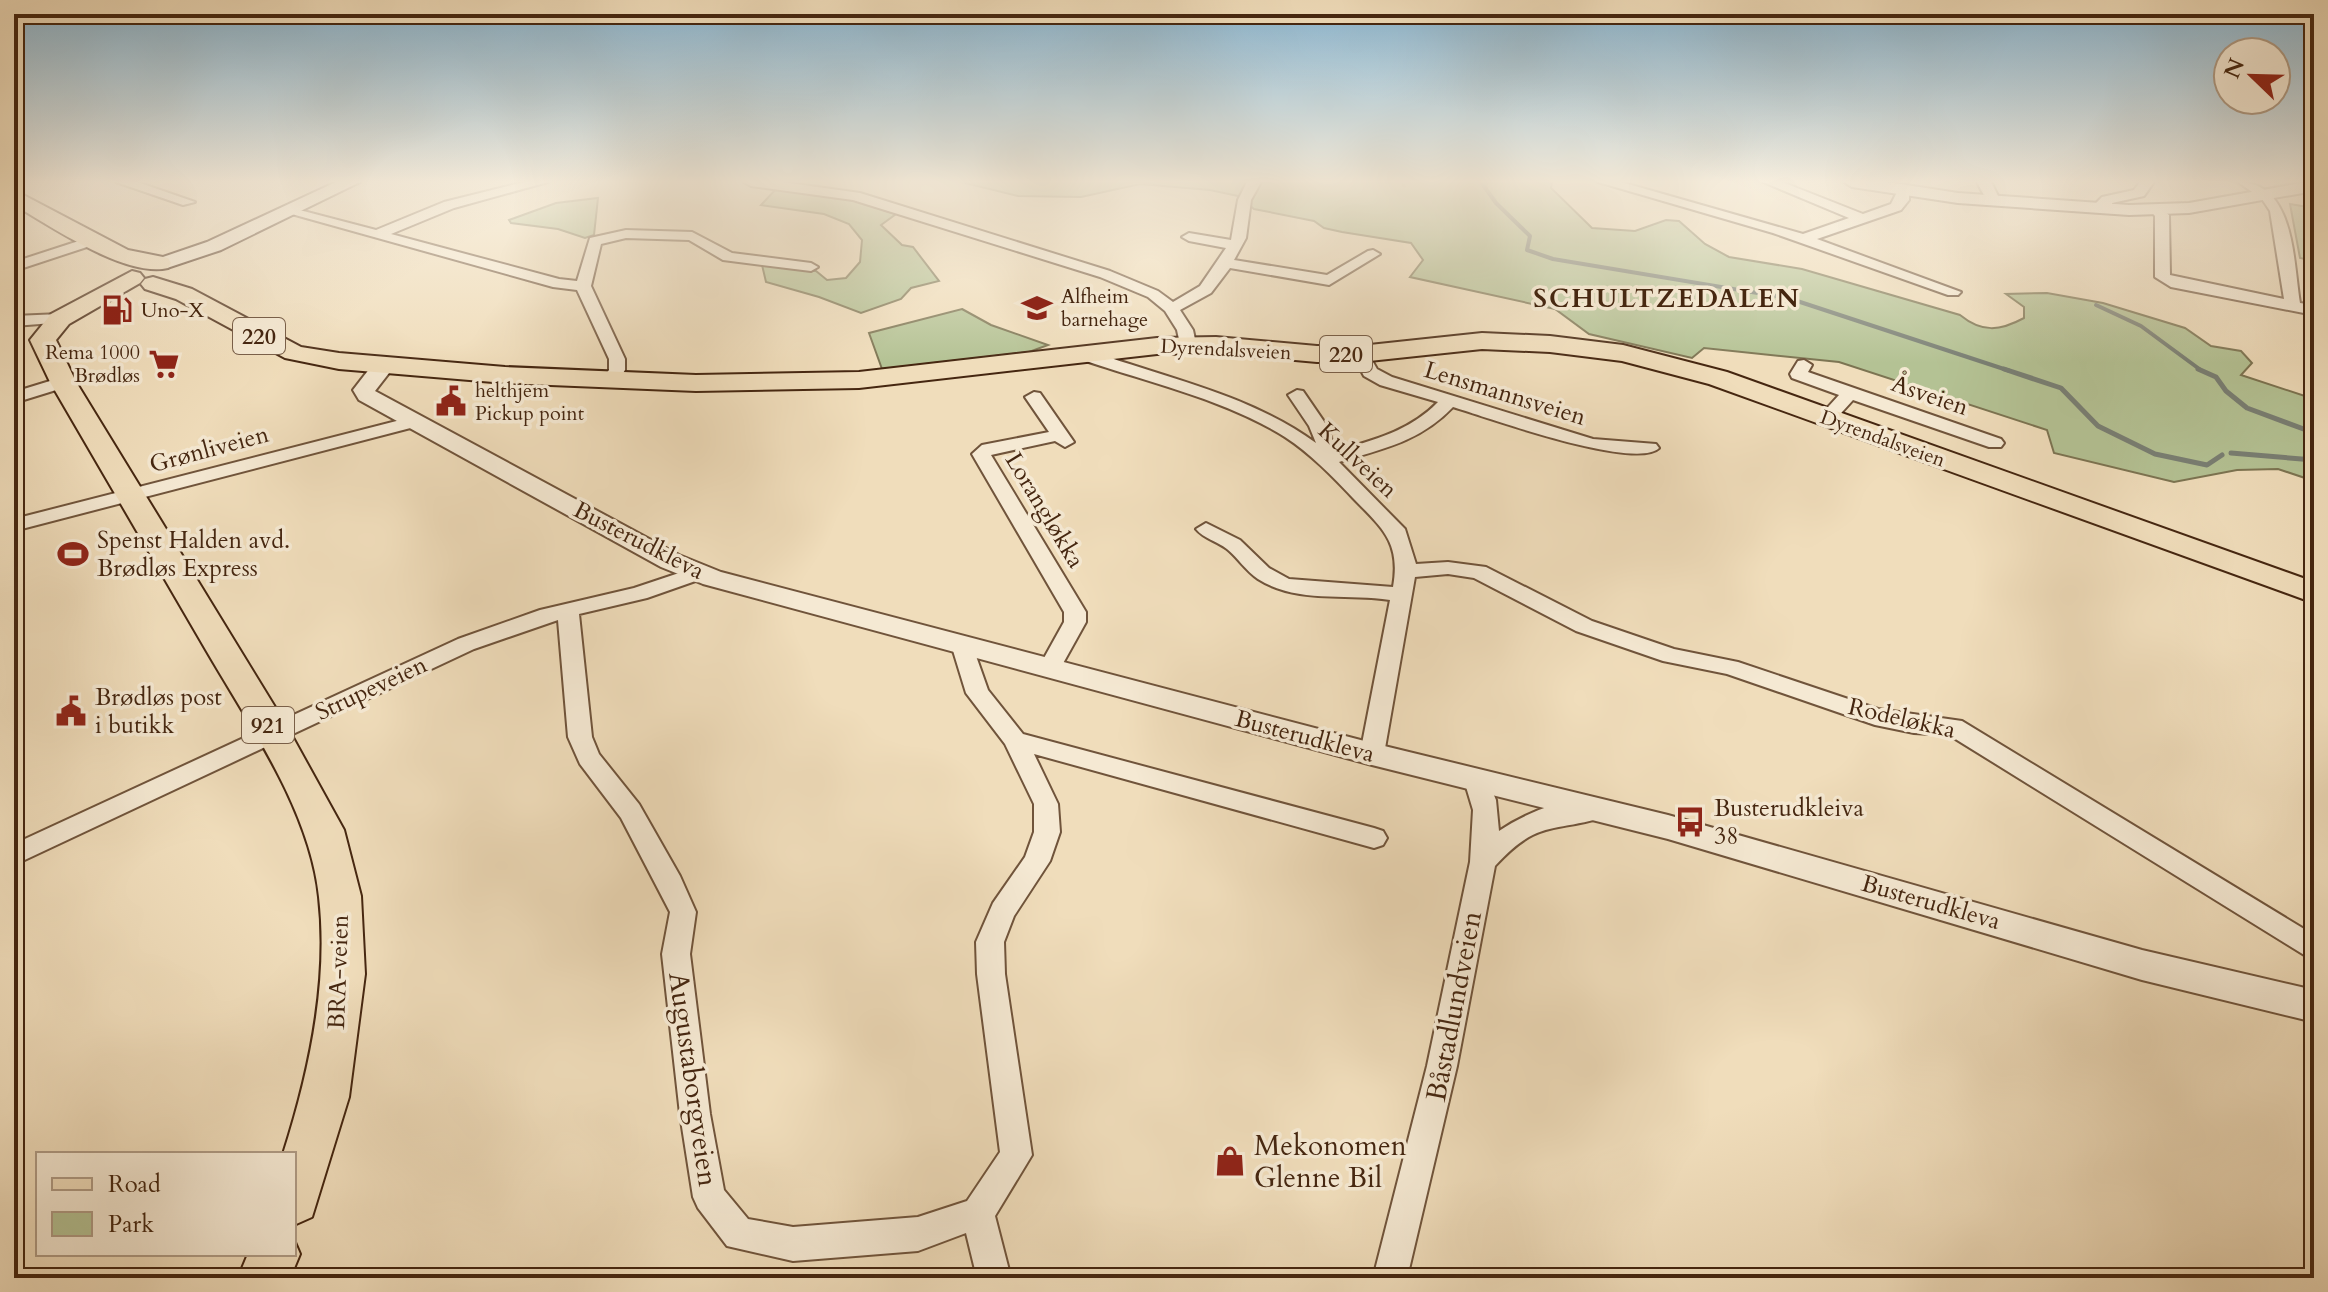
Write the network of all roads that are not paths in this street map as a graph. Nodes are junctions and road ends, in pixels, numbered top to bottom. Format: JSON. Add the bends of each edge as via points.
{"nodes":[{"id":1,"x":87,"y":242,"type":"edge"},
{"id":2,"x":94,"y":242,"type":"edge"},
{"id":3,"x":222,"y":242,"type":"edge"},
{"id":4,"x":410,"y":242,"type":"edge"},
{"id":5,"x":595,"y":242,"type":"edge"},
{"id":6,"x":703,"y":242,"type":"edge"},
{"id":7,"x":1005,"y":242,"type":"edge"},
{"id":8,"x":1219,"y":242,"type":"edge"},
{"id":9,"x":1812,"y":242,"type":"edge"},
{"id":10,"x":2162,"y":242,"type":"edge"},
{"id":11,"x":2282,"y":242,"type":"edge"},
{"id":12,"x":1235,"y":245,"type":"joint"},
{"id":13,"x":1373,"y":254,"type":"dead end"},
{"id":14,"x":1226,"y":263,"type":"junction"},
{"id":15,"x":14,"y":267,"type":"edge"},
{"id":16,"x":811,"y":267,"type":"dead end"},
{"id":17,"x":161,"y":275,"type":"junction"},
{"id":18,"x":583,"y":286,"type":"junction"},
{"id":19,"x":1953,"y":292,"type":"dead end"},
{"id":20,"x":2293,"y":306,"type":"junction"},
{"id":21,"x":1171,"y":308,"type":"junction"},
{"id":22,"x":2314,"y":310,"type":"edge"},
{"id":23,"x":64,"y":318,"type":"junction"},
{"id":24,"x":14,"y":321,"type":"edge"},
{"id":25,"x":1188,"y":344,"type":"junction"},
{"id":26,"x":1090,"y":352,"type":"junction"},
{"id":27,"x":1360,"y":354,"type":"junction"},
{"id":28,"x":385,"y":364,"type":"junction"},
{"id":29,"x":1804,"y":365,"type":"dead end"},
{"id":30,"x":610,"y":380,"type":"junction"},
{"id":31,"x":63,"y":382,"type":"junction"},
{"id":32,"x":1850,"y":393,"type":"junction"},
{"id":33,"x":1297,"y":395,"type":"dead end"},
{"id":34,"x":1034,"y":397,"type":"dead end"},
{"id":35,"x":14,"y":398,"type":"edge"},
{"id":36,"x":1449,"y":401,"type":"junction"},
{"id":37,"x":1827,"y":418,"type":"junction"},
{"id":38,"x":416,"y":421,"type":"junction"},
{"id":39,"x":1995,"y":443,"type":"dead end"},
{"id":40,"x":1650,"y":448,"type":"dead end"},
{"id":41,"x":1327,"y":460,"type":"junction"},
{"id":42,"x":130,"y":496,"type":"junction"},
{"id":43,"x":14,"y":525,"type":"edge"},
{"id":44,"x":1206,"y":529,"type":"dead end"},
{"id":45,"x":1406,"y":571,"type":"junction"},
{"id":46,"x":697,"y":573,"type":"junction"},
{"id":47,"x":2314,"y":593,"type":"edge"},
{"id":48,"x":1403,"y":595,"type":"junction"},
{"id":49,"x":568,"y":611,"type":"junction"},
{"id":50,"x":962,"y":644,"type":"junction"},
{"id":51,"x":1050,"y":667,"type":"junction"},
{"id":52,"x":273,"y":734,"type":"junction"},
{"id":53,"x":1015,"y":740,"type":"junction"},
{"id":54,"x":1372,"y":754,"type":"junction"},
{"id":55,"x":1476,"y":780,"type":"junction"},
{"id":56,"x":1598,"y":810,"type":"junction"},
{"id":57,"x":1374,"y":838,"type":"dead end"},
{"id":58,"x":14,"y":855,"type":"edge"},
{"id":59,"x":1483,"y":862,"type":"junction"},
{"id":60,"x":2314,"y":949,"type":"edge"},
{"id":61,"x":2314,"y":1006,"type":"edge"},
{"id":62,"x":296,"y":1193,"type":"edge"},
{"id":63,"x":978,"y":1213,"type":"junction"},
{"id":64,"x":273,"y":1256,"type":"edge"},
{"id":65,"x":264,"y":1278,"type":"edge"},
{"id":66,"x":994,"y":1278,"type":"edge"},
{"id":67,"x":1390,"y":1278,"type":"edge"}],
"edges":[{"from":1,"to":15,"type":"street"},
{"from":2,"to":17,"type":"main road","number":"220"},
{"from":3,"to":17,"type":"main road"},
{"from":4,"to":18,"type":"street","via":[[558,284]]},
{"from":5,"to":18,"type":"street"},
{"from":6,"to":16,"type":"street","via":[[728,257]]},
{"from":7,"to":21,"type":"street","via":[[1105,274],[1153,294]]},
{"from":8,"to":12,"type":"street"},
{"from":9,"to":19,"type":"street"},
{"from":10,"to":20,"type":"street","via":[[2163,277],[2171,282]]},
{"from":11,"to":20,"type":"street"},
{"from":12,"to":14,"type":"street"},
{"from":13,"to":14,"type":"street","via":[[1329,280]]},
{"from":14,"to":21,"type":"street","via":[[1213,286]]},
{"from":17,"to":23,"type":"main road"},
{"from":17,"to":28,"type":"main road","name":"Dyrendalsveien","number":"220","via":[[282,348],[311,357]]},
{"from":18,"to":30,"type":"street","via":[[617,359]]},
{"from":20,"to":22,"type":"street"},
{"from":21,"to":25,"type":"street"},
{"from":23,"to":24,"type":"street","via":[[34,328]]},
{"from":23,"to":31,"type":"main road","name":"BRA-veien","number":"921","via":[[43,340]]},
{"from":25,"to":26,"type":"main road","name":"Dyrendalsveien","number":"220"},
{"from":25,"to":27,"type":"main road","name":"Dyrendalsveien","number":"220"},
{"from":26,"to":30,"type":"main road","name":"Dyrendalsveien","number":"220","via":[[859,380]]},
{"from":26,"to":41,"type":"street","name":"Kullveien","via":[[1263,417]]},
{"from":27,"to":36,"type":"street","name":"Lensmannsveien","via":[[1370,372],[1386,381]]},
{"from":27,"to":37,"type":"main road","name":"Dyrendalsveien","number":"220","via":[[1482,341],[1587,347],[1667,363]]},
{"from":28,"to":30,"type":"main road","name":"Dyrendalsveien","number":"220"},
{"from":28,"to":38,"type":"street","name":"Busterudkleva","via":[[364,390]]},
{"from":29,"to":32,"type":"street","name":"Åsveien","via":[[1798,374]]},
{"from":31,"to":35,"type":"street"},
{"from":31,"to":42,"type":"main road","name":"BRA-veien","number":"921"},
{"from":32,"to":37,"type":"street"},
{"from":32,"to":39,"type":"street","name":"Åsveien"},
{"from":33,"to":41,"type":"street","via":[[1329,449]]},
{"from":34,"to":51,"type":"street","name":"Lorangløkka","via":[[1062,439],[981,454],[1075,612],[1075,622]]},
{"from":36,"to":40,"type":"street","name":"Lensmannsveien","via":[[1591,444]]},
{"from":36,"to":41,"type":"street","via":[[1428,423]]},
{"from":37,"to":47,"type":"main road","name":"Dyrendalsveien","number":"220"},
{"from":38,"to":42,"type":"street","name":"Grønliveien"},
{"from":38,"to":46,"type":"street","name":"Busterudkleva"},
{"from":41,"to":45,"type":"street","name":"Kullveien","via":[[1398,533]]},
{"from":42,"to":43,"type":"street","name":"Grønliveien"},
{"from":42,"to":52,"type":"main road","name":"BRA-veien","number":"921"},
{"from":44,"to":48,"type":"street","via":[[1282,584]]},
{"from":45,"to":48,"type":"street","name":"Kullveien"},
{"from":45,"to":60,"type":"street","name":"Rodeløkka","via":[[1479,572],[1584,626],[1671,656],[1730,667],[1875,717],[1954,727]]},
{"from":46,"to":49,"type":"street","name":"Strupeveien"},
{"from":46,"to":50,"type":"street","name":"Busterudkleva"},
{"from":48,"to":54,"type":"street","name":"Kullveien"},
{"from":49,"to":52,"type":"street","name":"Strupeveien","via":[[466,644]]},
{"from":49,"to":63,"type":"street","name":"Augustaborgveien","via":[[580,737],[589,758],[630,811],[683,912],[676,954],[709,1197],[739,1234],[793,1244],[918,1234]]},
{"from":50,"to":51,"type":"street","name":"Busterudkleva"},
{"from":50,"to":53,"type":"street","via":[[977,693]]},
{"from":51,"to":54,"type":"street","name":"Busterudkleva"},
{"from":52,"to":58,"type":"street","name":"Strupeveien"},
{"from":52,"to":62,"type":"main road","name":"BRA-veien","number":"921","via":[[324,830],[343,934],[341,989],[325,1097]]},
{"from":53,"to":57,"type":"street"},
{"from":53,"to":63,"type":"street","via":[[1046,804],[1047,832],[1037,861],[1003,911],[990,942],[1016,1155]]},
{"from":54,"to":55,"type":"street","name":"Busterudkleva"},
{"from":55,"to":56,"type":"street","name":"Busterudkleva"},
{"from":55,"to":59,"type":"street","name":"Båstadlundveien","via":[[1488,815]]},
{"from":56,"to":59,"type":"street","via":[[1532,822],[1501,841]]},
{"from":56,"to":61,"type":"street","name":"Busterudkleva","via":[[2142,965]]},
{"from":59,"to":67,"type":"street","name":"Båstadlundveien","via":[[1442,1066]]},
{"from":63,"to":66,"type":"street"},
{"from":64,"to":65,"type":"main road"}]}
